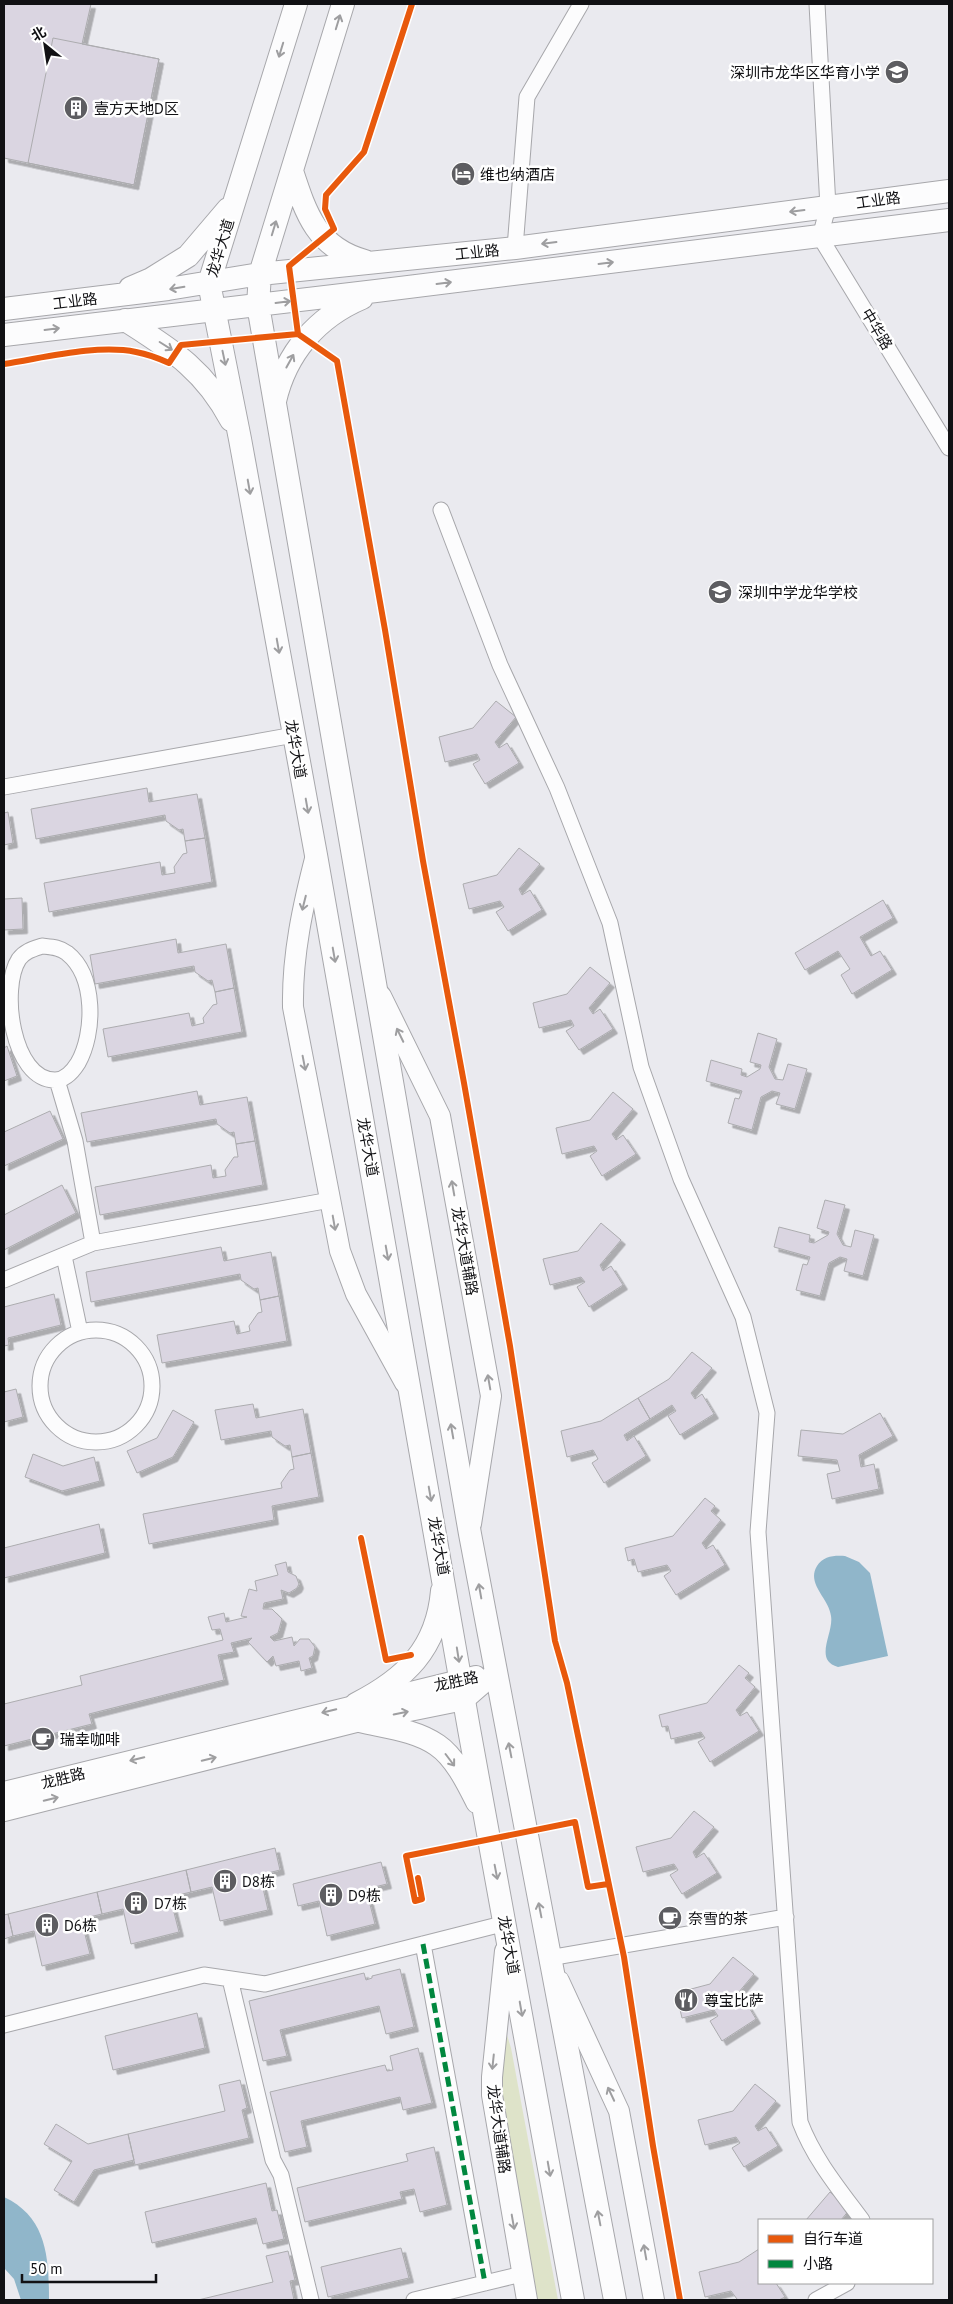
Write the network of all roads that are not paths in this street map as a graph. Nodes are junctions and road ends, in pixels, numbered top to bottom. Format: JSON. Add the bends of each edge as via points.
{"nodes":[{"id":1,"x":296,"y":4,"type":"edge"},
{"id":2,"x":343,"y":4,"type":"edge"},
{"id":3,"x":581,"y":4,"type":"edge"},
{"id":4,"x":817,"y":4,"type":"edge"},
{"id":5,"x":292,"y":171,"type":"junction"},
{"id":6,"x":949,"y":191,"type":"edge"},
{"id":7,"x":234,"y":203,"type":"junction"},
{"id":8,"x":828,"y":207,"type":"junction"},
{"id":9,"x":949,"y":220,"type":"edge"},
{"id":10,"x":820,"y":237,"type":"junction"},
{"id":11,"x":514,"y":248,"type":"junction"},
{"id":12,"x":373,"y":263,"type":"junction"},
{"id":13,"x":260,"y":274,"type":"junction"},
{"id":14,"x":209,"y":283,"type":"junction"},
{"id":15,"x":376,"y":291,"type":"junction"},
{"id":16,"x":88,"y":299,"type":"junction"},
{"id":17,"x":258,"y":305,"type":"junction"},
{"id":18,"x":4,"y":309,"type":"edge"},
{"id":19,"x":215,"y":310,"type":"junction"},
{"id":20,"x":125,"y":320,"type":"junction"},
{"id":21,"x":4,"y":334,"type":"edge"},
{"id":22,"x":274,"y":406,"type":"junction"},
{"id":23,"x":240,"y":439,"type":"junction"},
{"id":24,"x":949,"y":448,"type":"edge"},
{"id":25,"x":441,"y":510,"type":"dead end"},
{"id":26,"x":294,"y":735,"type":"junction"},
{"id":27,"x":4,"y":787,"type":"edge"},
{"id":28,"x":316,"y":855,"type":"junction"},
{"id":29,"x":374,"y":982,"type":"junction"},
{"id":30,"x":57,"y":1080,"type":"junction"},
{"id":31,"x":330,"y":1200,"type":"junction"},
{"id":32,"x":93,"y":1243,"type":"junction"},
{"id":33,"x":64,"y":1256,"type":"junction"},
{"id":34,"x":4,"y":1280,"type":"edge"},
{"id":35,"x":80,"y":1332,"type":"junction"},
{"id":36,"x":412,"y":1395,"type":"junction"},
{"id":37,"x":470,"y":1534,"type":"junction"},
{"id":38,"x":443,"y":1573,"type":"junction"},
{"id":39,"x":496,"y":1673,"type":"junction"},
{"id":40,"x":463,"y":1690,"type":"junction"},
{"id":41,"x":358,"y":1713,"type":"junction"},
{"id":42,"x":4,"y":1792,"type":"edge"},
{"id":43,"x":4,"y":1811,"type":"edge"},
{"id":44,"x":487,"y":1824,"type":"junction"},
{"id":45,"x":786,"y":1917,"type":"junction"},
{"id":46,"x":506,"y":1925,"type":"junction"},
{"id":47,"x":422,"y":1944,"type":"junction"},
{"id":48,"x":549,"y":1958,"type":"junction"},
{"id":49,"x":230,"y":1979,"type":"junction"},
{"id":50,"x":4,"y":2025,"type":"edge"},
{"id":51,"x":861,"y":2219,"type":"edge"},
{"id":52,"x":522,"y":2274,"type":"junction"},
{"id":53,"x":485,"y":2283,"type":"junction"},
{"id":54,"x":845,"y":2284,"type":"edge"},
{"id":55,"x":311,"y":2300,"type":"edge"},
{"id":56,"x":414,"y":2300,"type":"edge"},
{"id":57,"x":526,"y":2300,"type":"edge"},
{"id":58,"x":573,"y":2300,"type":"edge"},
{"id":59,"x":615,"y":2300,"type":"edge"},
{"id":60,"x":654,"y":2300,"type":"edge"},
{"id":61,"x":816,"y":2300,"type":"edge"}],
"edges":[{"from":1,"to":7,"type":"main road","name":"龙华大道","one_way":true},
{"from":5,"to":2,"type":"main road","one_way":true},
{"from":3,"to":11,"type":"street","via":[[527,97]]},
{"from":4,"to":8,"type":"street"},
{"from":5,"to":12,"type":"main road","via":[[310,220],[321,236],[350,257]]},
{"from":13,"to":5,"type":"main road","one_way":true},
{"from":6,"to":8,"type":"main road","name":"工业路"},
{"from":7,"to":14,"type":"main road","name":"龙华大道"},
{"from":7,"to":16,"type":"main road","via":[[188,256],[151,280]]},
{"from":8,"to":10,"type":"street"},
{"from":8,"to":11,"type":"main road","name":"工业路","one_way":true},
{"from":9,"to":10,"type":"main road","name":"工业路"},
{"from":15,"to":10,"type":"main road","name":"工业路","one_way":true},
{"from":10,"to":24,"type":"street","name":"中华路"},
{"from":11,"to":12,"type":"main road","name":"工业路"},
{"from":12,"to":13,"type":"main road","name":"工业路"},
{"from":13,"to":14,"type":"main road","name":"工业路"},
{"from":13,"to":17,"type":"main road"},
{"from":14,"to":16,"type":"main road","name":"工业路","one_way":true},
{"from":14,"to":19,"type":"main road","name":"龙华大道"},
{"from":17,"to":15,"type":"main road","name":"工业路","one_way":true},
{"from":22,"to":15,"type":"main road","one_way":true,"via":[[284,372],[310,332],[335,312]]},
{"from":16,"to":18,"type":"main road","name":"工业路"},
{"from":17,"to":19,"type":"main road","name":"工业路"},
{"from":17,"to":22,"type":"main road"},
{"from":19,"to":20,"type":"main road","name":"工业路"},
{"from":19,"to":23,"type":"main road","name":"龙华大道","one_way":true},
{"from":21,"to":20,"type":"main road","name":"工业路","one_way":true},
{"from":20,"to":23,"type":"main road","one_way":true,"via":[[188,363],[213,390]]},
{"from":22,"to":29,"type":"main road"},
{"from":23,"to":26,"type":"main road","name":"龙华大道","one_way":true},
{"from":25,"to":45,"type":"street","via":[[500,665],[557,788],[610,923],[641,1067],[681,1178],[743,1317],[767,1413],[758,1532]]},
{"from":26,"to":27,"type":"street"},
{"from":26,"to":28,"type":"main road","name":"龙华大道","one_way":true},
{"from":28,"to":31,"type":"main road","one_way":true,"via":[[293,966],[293,1007]]},
{"from":28,"to":36,"type":"main road","name":"龙华大道","one_way":true},
{"from":37,"to":29,"type":"main road","one_way":true},
{"from":37,"to":29,"type":"main road","name":"龙华大道辅路","one_way":true,"via":[[492,1396],[440,1116]]},
{"from":30,"to":30,"type":"street","via":[[38,1074],[29,1064],[15,1040],[8,1013],[9,985],[19,959],[29,950],[42,946],[55,947],[67,953],[82,976],[90,1003],[89,1031],[81,1058],[74,1070]]},
{"from":30,"to":32,"type":"street","via":[[75,1141]]},
{"from":31,"to":32,"type":"street"},
{"from":31,"to":36,"type":"main road","one_way":true,"via":[[340,1251],[356,1294]]},
{"from":32,"to":33,"type":"street"},
{"from":33,"to":34,"type":"street"},
{"from":33,"to":35,"type":"street"},
{"from":35,"to":35,"type":"street","via":[[60,1342],[46,1359],[40,1380],[42,1402],[52,1422],[69,1436],[90,1442],[112,1440],[132,1430],[146,1413],[152,1392],[150,1370],[140,1350],[123,1336],[102,1330]]},
{"from":36,"to":38,"type":"main road","name":"龙华大道","one_way":true},
{"from":39,"to":37,"type":"main road","one_way":true},
{"from":38,"to":40,"type":"main road","name":"龙华大道","one_way":true},
{"from":38,"to":41,"type":"main road","via":[[440,1607],[433,1630],[412,1666]]},
{"from":39,"to":40,"type":"main road","name":"龙胜路"},
{"from":48,"to":39,"type":"main road","one_way":true},
{"from":40,"to":41,"type":"main road","name":"龙胜路"},
{"from":40,"to":44,"type":"main road","name":"龙华大道"},
{"from":41,"to":42,"type":"main road","name":"龙胜路","one_way":true},
{"from":43,"to":41,"type":"main road","name":"龙胜路","one_way":true},
{"from":41,"to":44,"type":"main road","one_way":true,"via":[[439,1746],[466,1781]]},
{"from":44,"to":46,"type":"main road","name":"龙华大道","one_way":true},
{"from":45,"to":48,"type":"street"},
{"from":45,"to":51,"type":"street","via":[[800,2122],[822,2166]]},
{"from":46,"to":47,"type":"street"},
{"from":46,"to":52,"type":"main road","name":"龙华大道辅路","one_way":true,"via":[[492,2095]]},
{"from":46,"to":58,"type":"main road","name":"龙华大道","one_way":true},
{"from":47,"to":49,"type":"street","via":[[265,1984]]},
{"from":47,"to":53,"type":"street"},
{"from":59,"to":48,"type":"main road","one_way":true},
{"from":60,"to":48,"type":"main road","one_way":true,"via":[[619,2111]]},
{"from":49,"to":50,"type":"street","via":[[204,1975]]},
{"from":49,"to":55,"type":"street","via":[[273,2160],[282,2175]]},
{"from":52,"to":53,"type":"street"},
{"from":52,"to":57,"type":"main road","name":"龙华大道辅路"},
{"from":53,"to":56,"type":"street"},
{"from":54,"to":61,"type":"street"}]}
